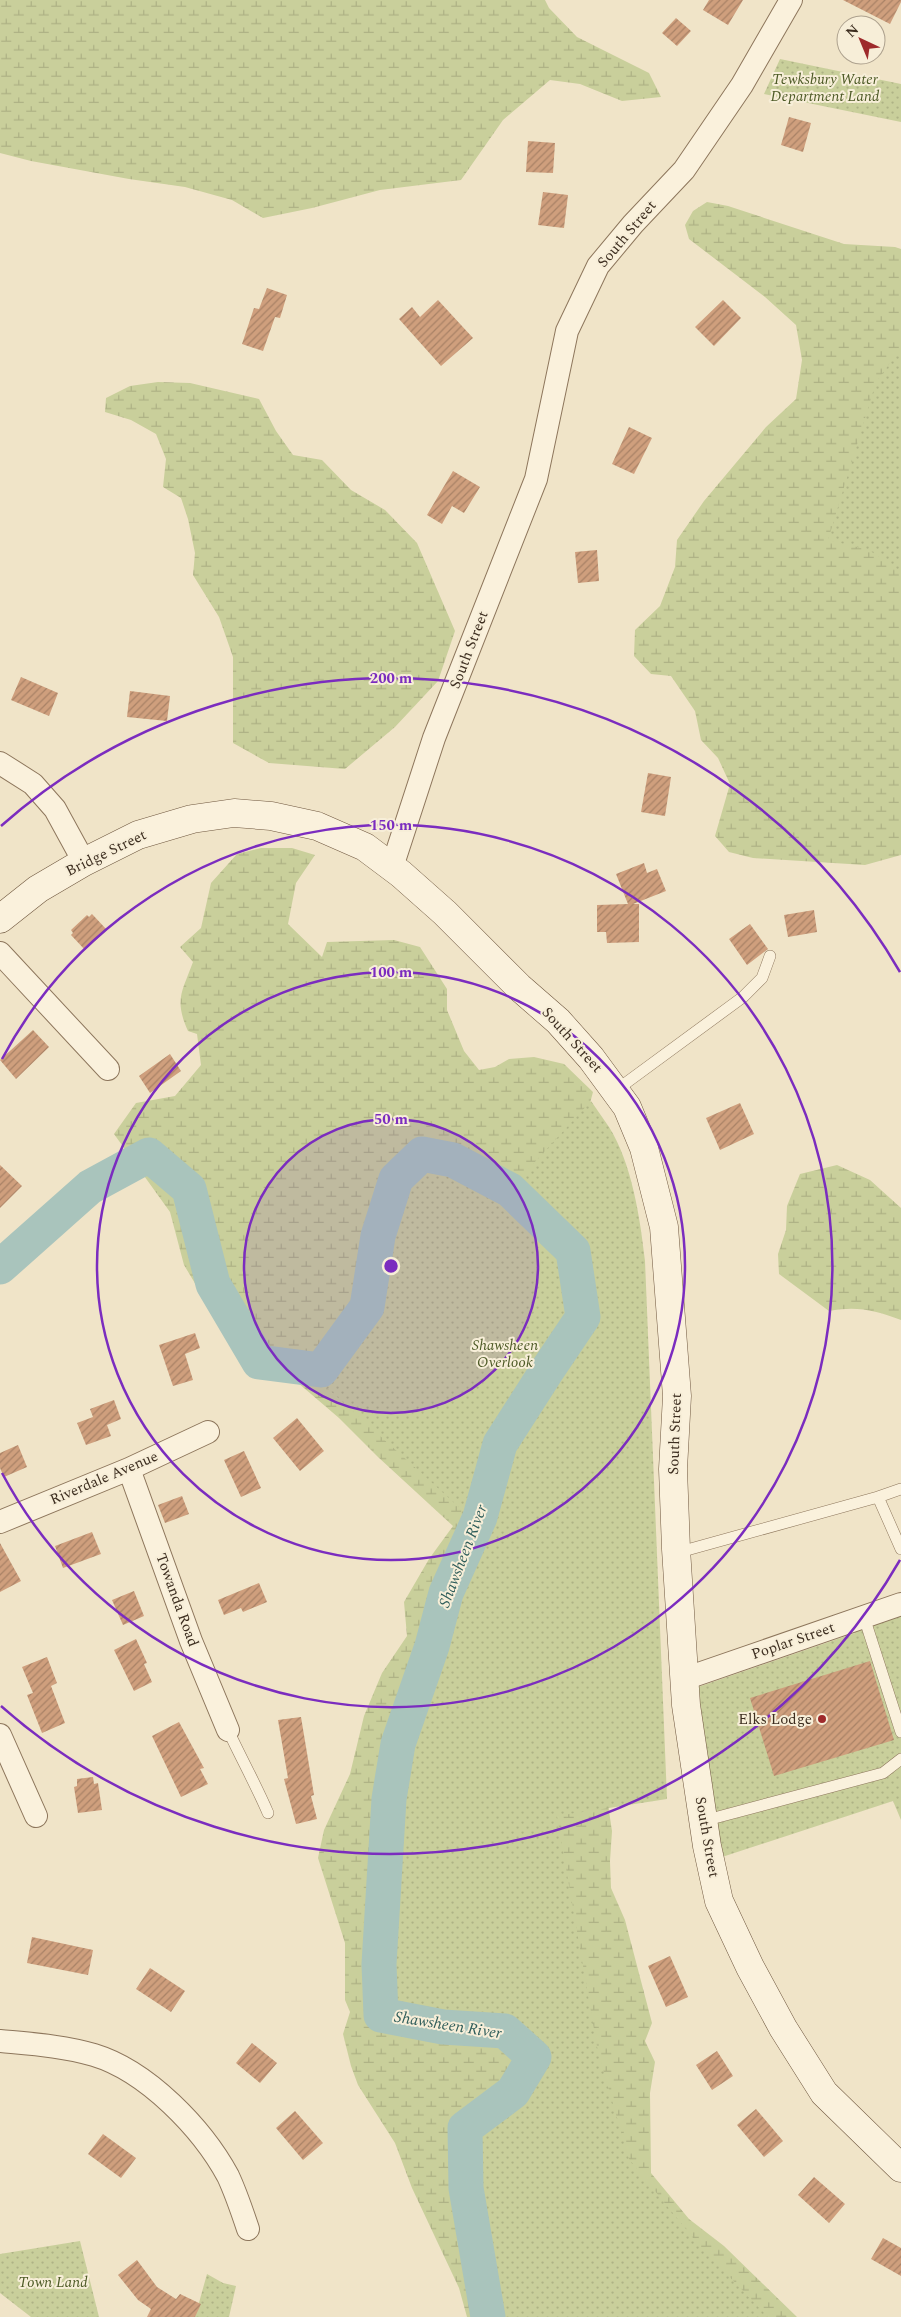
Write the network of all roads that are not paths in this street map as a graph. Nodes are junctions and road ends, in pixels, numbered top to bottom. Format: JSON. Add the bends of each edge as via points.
{"nodes":[{"id":1,"x":791,"y":0,"type":"edge"},
{"id":2,"x":0,"y":763,"type":"edge"},
{"id":3,"x":84,"y":862,"type":"junction"},
{"id":4,"x":392,"y":867,"type":"junction"},
{"id":5,"x":0,"y":919,"type":"edge"},
{"id":6,"x":0,"y":953,"type":"edge"},
{"id":7,"x":770,"y":956,"type":"dead end"},
{"id":8,"x":108,"y":1069,"type":"dead end"},
{"id":9,"x":615,"y":1091,"type":"junction"},
{"id":10,"x":208,"y":1432,"type":"dead end"},
{"id":11,"x":129,"y":1468,"type":"junction"},
{"id":12,"x":901,"y":1489,"type":"edge"},
{"id":13,"x":878,"y":1497,"type":"junction"},
{"id":14,"x":0,"y":1522,"type":"edge"},
{"id":15,"x":901,"y":1549,"type":"edge"},
{"id":16,"x":676,"y":1553,"type":"junction"},
{"id":17,"x":901,"y":1604,"type":"edge"},
{"id":18,"x":864,"y":1617,"type":"junction"},
{"id":19,"x":684,"y":1678,"type":"junction"},
{"id":20,"x":228,"y":1730,"type":"joint"},
{"id":21,"x":901,"y":1732,"type":"edge"},
{"id":22,"x":0,"y":1735,"type":"edge"},
{"id":23,"x":901,"y":1759,"type":"edge"},
{"id":24,"x":268,"y":1813,"type":"dead end"},
{"id":25,"x":36,"y":1816,"type":"dead end"},
{"id":26,"x":703,"y":1821,"type":"junction"},
{"id":27,"x":0,"y":2041,"type":"edge"},
{"id":28,"x":901,"y":2168,"type":"edge"},
{"id":29,"x":248,"y":2229,"type":"dead end"}],
"edges":[{"from":1,"to":4,"type":"street","name":"South Street","via":[[742,85],[684,170],[598,266],[567,332],[536,479],[434,738]]},
{"from":2,"to":3,"type":"street","via":[[33,784],[55,809]]},
{"from":3,"to":4,"type":"street","name":"Bridge Street","via":[[138,835],[192,819],[234,813],[271,816],[338,833],[365,846]]},
{"from":3,"to":5,"type":"street","name":"Bridge Street","via":[[38,889]]},
{"from":4,"to":9,"type":"street","name":"South Street","via":[[558,1021]]},
{"from":6,"to":8,"type":"street"},
{"from":7,"to":9,"type":"lane","via":[[762,978],[743,997]]},
{"from":9,"to":16,"type":"street","name":"South Street","via":[[627,1107],[644,1148],[664,1227],[677,1396],[673,1469]]},
{"from":10,"to":11,"type":"street","name":"Riverdale Avenue"},
{"from":11,"to":14,"type":"street","name":"Riverdale Avenue"},
{"from":11,"to":20,"type":"street","name":"Towanda Road","via":[[191,1641]]},
{"from":12,"to":13,"type":"lane"},
{"from":13,"to":15,"type":"lane"},
{"from":13,"to":16,"type":"lane"},
{"from":16,"to":19,"type":"street","name":"South Street"},
{"from":17,"to":18,"type":"street","name":"Poplar Street"},
{"from":18,"to":19,"type":"street","name":"Poplar Street"},
{"from":18,"to":21,"type":"lane"},
{"from":19,"to":26,"type":"street","name":"South Street"},
{"from":20,"to":24,"type":"lane"},
{"from":22,"to":25,"type":"street"},
{"from":23,"to":26,"type":"lane","via":[[883,1773]]},
{"from":26,"to":28,"type":"street","name":"South Street","via":[[719,1901],[783,2028],[824,2093]]},
{"from":27,"to":29,"type":"street","via":[[52,2046],[95,2055],[158,2093],[190,2122],[221,2164],[234,2188]]}]}
